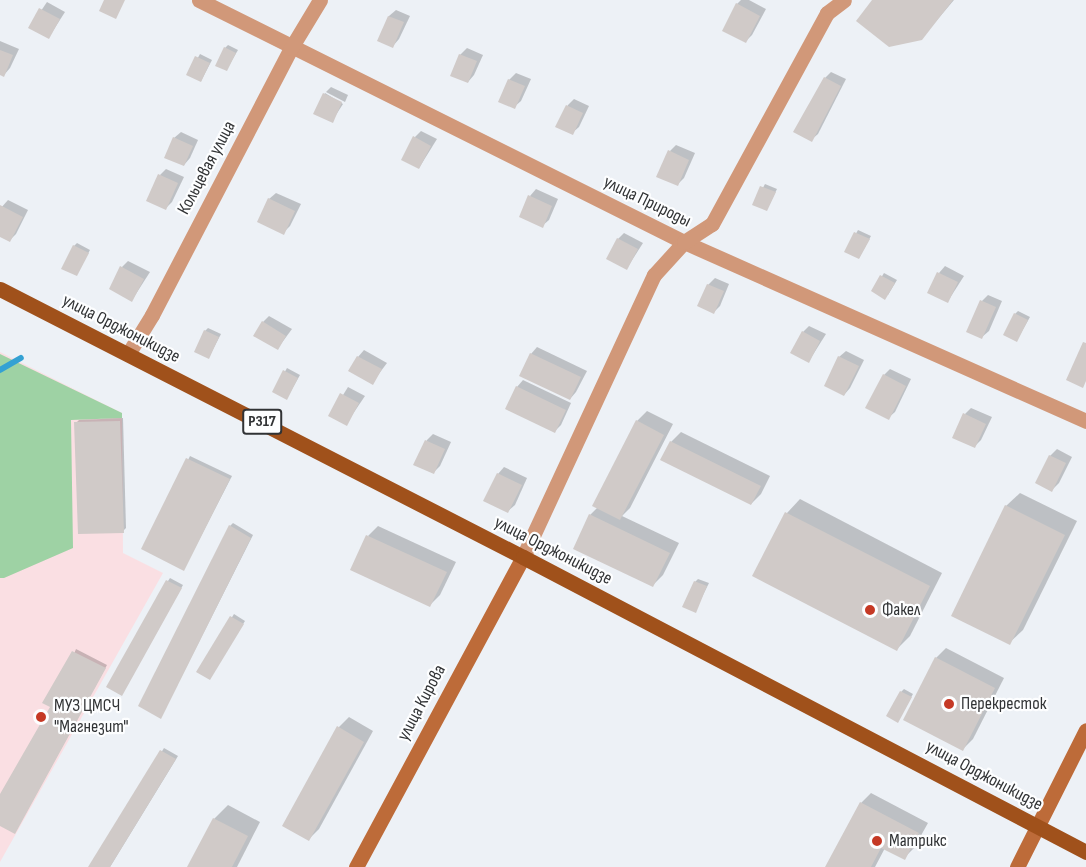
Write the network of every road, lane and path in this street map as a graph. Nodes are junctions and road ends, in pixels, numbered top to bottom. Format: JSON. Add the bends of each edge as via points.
{"nodes":[{"id":1,"x":198,"y":0,"type":"edge"},
{"id":2,"x":320,"y":0,"type":"edge"},
{"id":3,"x":844,"y":0,"type":"edge"},
{"id":4,"x":291,"y":48,"type":"junction"},
{"id":5,"x":684,"y":242,"type":"junction"},
{"id":6,"x":0,"y":290,"type":"edge"},
{"id":7,"x":129,"y":354,"type":"junction"},
{"id":8,"x":1086,"y":421,"type":"edge"},
{"id":9,"x":523,"y":557,"type":"junction"},
{"id":10,"x":1086,"y":730,"type":"edge"},
{"id":11,"x":1038,"y":826,"type":"junction"},
{"id":12,"x":1086,"y":852,"type":"edge"},
{"id":13,"x":356,"y":867,"type":"edge"},
{"id":14,"x":1017,"y":867,"type":"edge"}],
"edges":[{"from":1,"to":4,"type":"street","name":"улица Природы"},
{"from":2,"to":4,"type":"street","name":"Кольцевая улица"},
{"from":3,"to":5,"type":"street","via":[[827,13],[712,224]]},
{"from":4,"to":5,"type":"street","name":"улица Природы"},
{"from":4,"to":7,"type":"street","name":"Кольцевая улица"},
{"from":5,"to":8,"type":"street","name":"улица Природы"},
{"from":5,"to":9,"type":"street","via":[[654,275]]},
{"from":6,"to":7,"type":"main road","name":"улица Орджоникидзе","number":"Р317"},
{"from":7,"to":9,"type":"main road","name":"улица Орджоникидзе","number":"Р317"},
{"from":9,"to":11,"type":"main road","name":"улица Орджоникидзе"},
{"from":9,"to":13,"type":"main road","name":"улица Кирова"},
{"from":10,"to":11,"type":"main road"},
{"from":11,"to":12,"type":"main road","name":"улица Орджоникидзе"},
{"from":11,"to":14,"type":"main road"}]}
